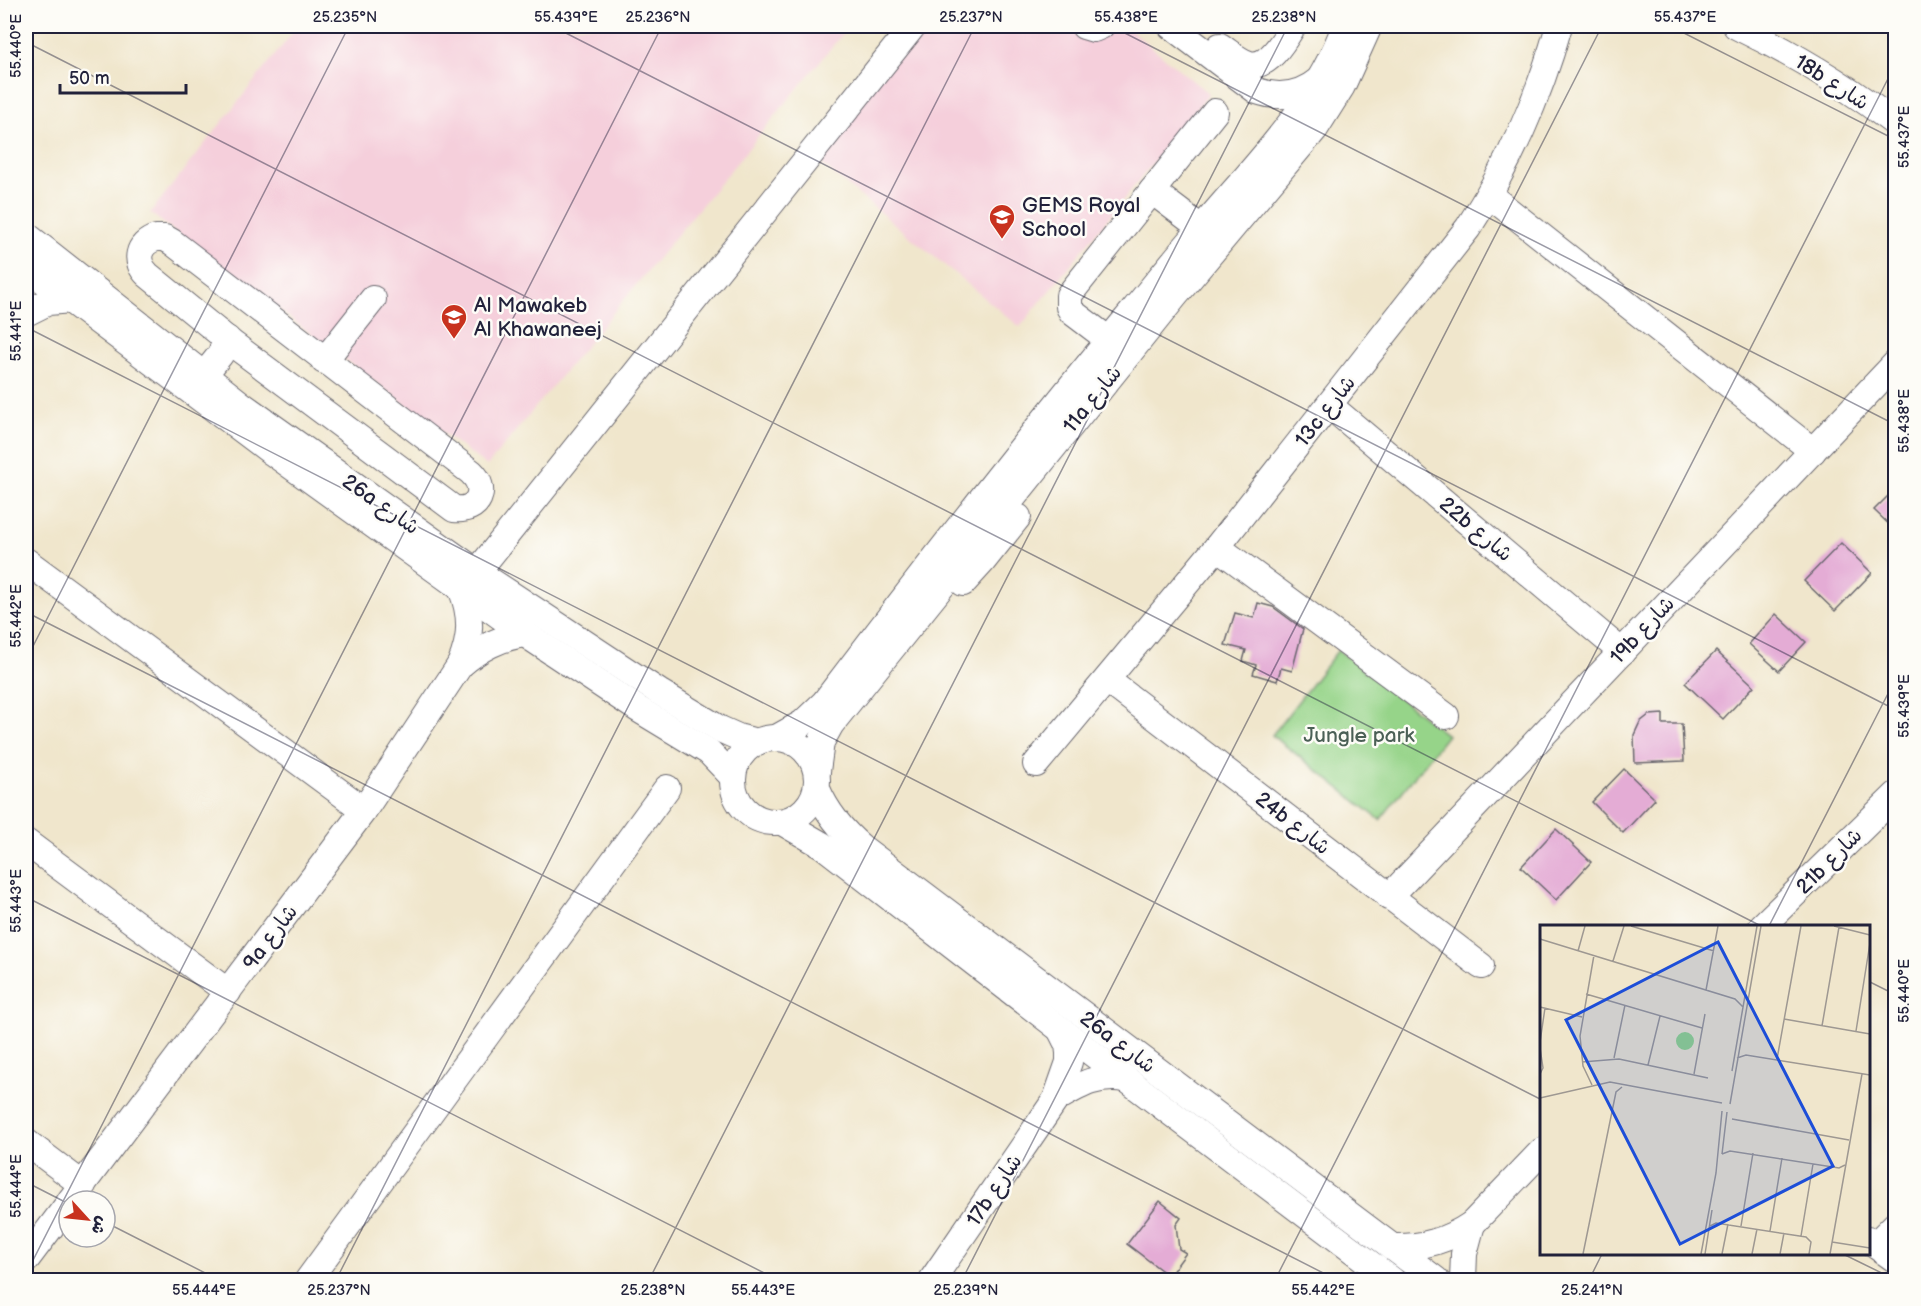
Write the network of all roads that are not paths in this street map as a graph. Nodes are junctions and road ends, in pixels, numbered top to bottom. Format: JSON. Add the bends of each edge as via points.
{"nodes":[{"id":1,"x":913,"y":26,"type":"edge"},
{"id":2,"x":1084,"y":26,"type":"edge"},
{"id":3,"x":1101,"y":26,"type":"edge"},
{"id":4,"x":1171,"y":26,"type":"edge"},
{"id":5,"x":1293,"y":26,"type":"edge"},
{"id":6,"x":1345,"y":26,"type":"edge"},
{"id":7,"x":1368,"y":26,"type":"edge"},
{"id":8,"x":1374,"y":26,"type":"edge"},
{"id":9,"x":1559,"y":26,"type":"edge"},
{"id":10,"x":1736,"y":26,"type":"edge"},
{"id":11,"x":1192,"y":43,"type":"junction"},
{"id":12,"x":1319,"y":80,"type":"junction"},
{"id":13,"x":1257,"y":91,"type":"junction"},
{"id":14,"x":1215,"y":112,"type":"dead end"},
{"id":15,"x":1893,"y":116,"type":"edge"},
{"id":16,"x":1271,"y":150,"type":"junction"},
{"id":17,"x":1152,"y":191,"type":"junction"},
{"id":18,"x":1489,"y":195,"type":"junction"},
{"id":19,"x":1201,"y":228,"type":"junction"},
{"id":20,"x":26,"y":235,"type":"edge"},
{"id":21,"x":26,"y":267,"type":"edge"},
{"id":22,"x":374,"y":299,"type":"dead end"},
{"id":23,"x":71,"y":300,"type":"junction"},
{"id":24,"x":26,"y":313,"type":"edge"},
{"id":25,"x":1108,"y":340,"type":"junction"},
{"id":26,"x":227,"y":346,"type":"junction"},
{"id":27,"x":322,"y":359,"type":"junction"},
{"id":28,"x":1896,"y":363,"type":"edge"},
{"id":29,"x":204,"y":375,"type":"junction"},
{"id":30,"x":298,"y":391,"type":"junction"},
{"id":31,"x":1330,"y":406,"type":"junction"},
{"id":32,"x":1813,"y":451,"type":"junction"},
{"id":33,"x":378,"y":459,"type":"junction"},
{"id":34,"x":357,"y":487,"type":"junction"},
{"id":35,"x":1216,"y":548,"type":"junction"},
{"id":36,"x":26,"y":561,"type":"edge"},
{"id":37,"x":469,"y":580,"type":"junction"},
{"id":38,"x":919,"y":615,"type":"junction"},
{"id":39,"x":525,"y":633,"type":"junction"},
{"id":40,"x":1622,"y":652,"type":"junction"},
{"id":41,"x":460,"y":665,"type":"junction"},
{"id":42,"x":1107,"y":680,"type":"junction"},
{"id":43,"x":1446,"y":716,"type":"dead end"},
{"id":44,"x":767,"y":740,"type":"junction"},
{"id":45,"x":1036,"y":764,"type":"dead end"},
{"id":46,"x":733,"y":777,"type":"junction"},
{"id":47,"x":817,"y":780,"type":"junction"},
{"id":48,"x":667,"y":788,"type":"dead end"},
{"id":49,"x":1896,"y":795,"type":"edge"},
{"id":50,"x":364,"y":810,"type":"junction"},
{"id":51,"x":782,"y":822,"type":"junction"},
{"id":52,"x":26,"y":842,"type":"edge"},
{"id":53,"x":1389,"y":897,"type":"junction"},
{"id":54,"x":1764,"y":925,"type":"edge"},
{"id":55,"x":1480,"y":966,"type":"dead end"},
{"id":56,"x":228,"y":992,"type":"junction"},
{"id":57,"x":1060,"y":1029,"type":"junction"},
{"id":58,"x":1126,"y":1080,"type":"junction"},
{"id":59,"x":1056,"y":1099,"type":"junction"},
{"id":60,"x":26,"y":1142,"type":"edge"},
{"id":61,"x":1540,"y":1153,"type":"edge"},
{"id":62,"x":68,"y":1189,"type":"edge"},
{"id":63,"x":79,"y":1189,"type":"edge"},
{"id":64,"x":57,"y":1219,"type":"edge"},
{"id":65,"x":1472,"y":1224,"type":"junction"},
{"id":66,"x":1896,"y":1224,"type":"edge"},
{"id":67,"x":1872,"y":1242,"type":"edge"},
{"id":68,"x":1391,"y":1247,"type":"junction"},
{"id":69,"x":26,"y":1260,"type":"edge"},
{"id":70,"x":1896,"y":1260,"type":"edge"},
{"id":71,"x":308,"y":1281,"type":"edge"},
{"id":72,"x":932,"y":1281,"type":"edge"},
{"id":73,"x":1392,"y":1281,"type":"edge"},
{"id":74,"x":1436,"y":1281,"type":"edge"},
{"id":75,"x":1463,"y":1281,"type":"edge"}],
"edges":[{"from":1,"to":37,"type":"street"},
{"from":2,"to":3,"type":"street"},
{"from":4,"to":11,"type":"street"},
{"from":5,"to":11,"type":"street","via":[[1266,60],[1258,64],[1243,62],[1209,40]]},
{"from":6,"to":12,"type":"street","name":"11a شارع"},
{"from":7,"to":38,"type":"street","name":"11a شارع","via":[[1342,86],[1315,129]]},
{"from":8,"to":38,"type":"street","via":[[1375,57],[1354,100],[1330,135],[1185,305],[983,561],[947,597]]},
{"from":9,"to":18,"type":"street","name":"13c شارع","via":[[1531,110]]},
{"from":10,"to":15,"type":"street","name":"18b شارع"},
{"from":11,"to":13,"type":"street"},
{"from":12,"to":13,"type":"street","via":[[1304,90],[1285,95]]},
{"from":12,"to":16,"type":"street","name":"11a شارع"},
{"from":13,"to":16,"type":"street","via":[[1271,119]]},
{"from":14,"to":17,"type":"street"},
{"from":16,"to":19,"type":"street","name":"11a شارع"},
{"from":17,"to":19,"type":"street"},
{"from":17,"to":25,"type":"street","via":[[1069,295],[1072,312]]},
{"from":18,"to":31,"type":"street","name":"13c شارع"},
{"from":18,"to":32,"type":"street"},
{"from":19,"to":25,"type":"street","name":"11a شارع"},
{"from":20,"to":29,"type":"street","name":"26a شارع"},
{"from":21,"to":23,"type":"street","name":"26a شارع"},
{"from":22,"to":27,"type":"street"},
{"from":23,"to":24,"type":"street","via":[[48,302]]},
{"from":23,"to":37,"type":"street","name":"26a شارع","via":[[206,404]]},
{"from":25,"to":44,"type":"street","name":"11a شارع","via":[[824,703],[803,723]]},
{"from":26,"to":27,"type":"street","via":[[142,270],[139,254],[148,240],[165,238],[172,242]]},
{"from":26,"to":29,"type":"street"},
{"from":26,"to":30,"type":"street"},
{"from":27,"to":30,"type":"street","via":[[308,368]]},
{"from":27,"to":33,"type":"street","via":[[471,472],[481,486],[481,494],[471,507],[454,509]]},
{"from":28,"to":32,"type":"street","name":"19b شارع"},
{"from":29,"to":34,"type":"street","name":"26a شارع"},
{"from":30,"to":33,"type":"street"},
{"from":31,"to":35,"type":"street","name":"13c شارع"},
{"from":31,"to":40,"type":"street","name":"22b شارع"},
{"from":32,"to":40,"type":"street","name":"19b شارع"},
{"from":33,"to":34,"type":"street"},
{"from":34,"to":37,"type":"street","name":"26a شارع"},
{"from":35,"to":42,"type":"street","name":"13c شارع"},
{"from":35,"to":43,"type":"street"},
{"from":36,"to":50,"type":"street"},
{"from":37,"to":39,"type":"street","name":"26a شارع"},
{"from":37,"to":41,"type":"street","name":"9a شارع","via":[[470,627],[467,651]]},
{"from":37,"to":44,"type":"street","name":"26a شارع","via":[[710,723],[738,737]]},
{"from":38,"to":47,"type":"street","name":"11a شارع","via":[[831,724],[818,752]]},
{"from":39,"to":41,"type":"street","name":"9a شارع","via":[[483,647]]},
{"from":39,"to":46,"type":"street","name":"26a شارع","via":[[708,752]]},
{"from":40,"to":53,"type":"street","name":"19b شارع"},
{"from":41,"to":50,"type":"street","name":"9a شارع"},
{"from":42,"to":45,"type":"street","name":"13c شارع"},
{"from":42,"to":53,"type":"street","name":"24b شارع"},
{"from":44,"to":46,"type":"street","via":[[740,756]]},
{"from":44,"to":47,"type":"street","via":[[789,740],[807,752]]},
{"from":46,"to":51,"type":"street","via":[[733,788],[742,807],[760,820]]},
{"from":47,"to":51,"type":"street","via":[[808,807],[792,820]]},
{"from":47,"to":68,"type":"street","name":"26a شارع","via":[[835,822],[862,848]]},
{"from":48,"to":71,"type":"street"},
{"from":49,"to":54,"type":"street","name":"21b شارع"},
{"from":50,"to":56,"type":"street","name":"9a شارع"},
{"from":51,"to":57,"type":"street","name":"26a شارع","via":[[822,845]]},
{"from":52,"to":56,"type":"street"},
{"from":53,"to":55,"type":"street","name":"24b شارع"},
{"from":56,"to":63,"type":"street","name":"9a شارع"},
{"from":57,"to":58,"type":"street","name":"26a شارع"},
{"from":57,"to":59,"type":"street","name":"17b شارع","via":[[1070,1053]]},
{"from":58,"to":59,"type":"street","name":"17b شارع","via":[[1093,1080]]},
{"from":58,"to":73,"type":"street","name":"26a شارع"},
{"from":59,"to":72,"type":"street","name":"17b شارع"},
{"from":60,"to":62,"type":"street"},
{"from":61,"to":65,"type":"street"},
{"from":64,"to":69,"type":"street","name":"9a شارع"},
{"from":65,"to":68,"type":"street","via":[[1434,1243]]},
{"from":65,"to":75,"type":"street","via":[[1464,1254]]},
{"from":66,"to":67,"type":"street"},
{"from":67,"to":70,"type":"street"},
{"from":68,"to":74,"type":"street","name":"26a شارع"}]}
